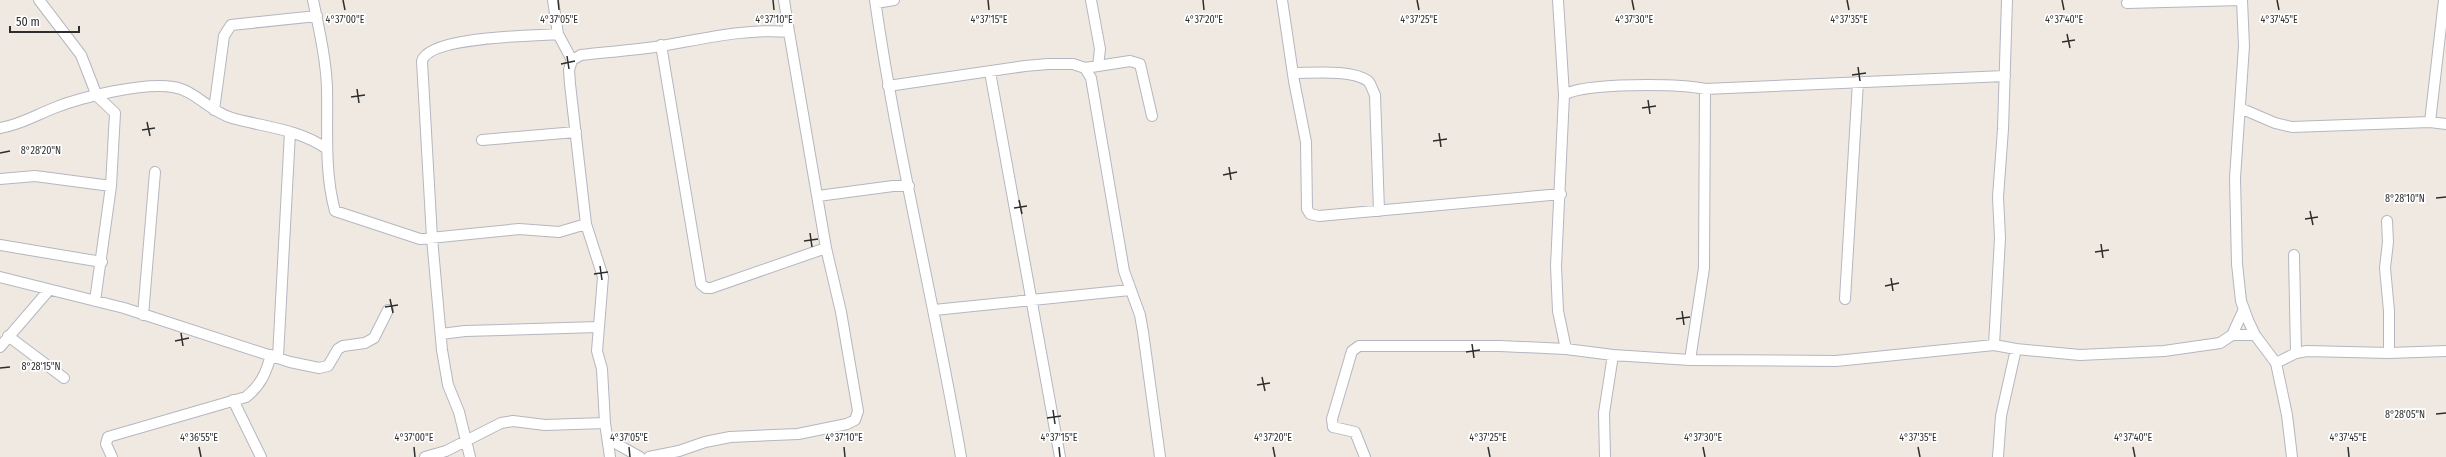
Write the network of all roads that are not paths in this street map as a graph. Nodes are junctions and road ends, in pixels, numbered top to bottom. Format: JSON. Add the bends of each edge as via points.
{"nodes":[{"id":1,"x":39,"y":0,"type":"edge"},
{"id":2,"x":314,"y":0,"type":"edge"},
{"id":3,"x":553,"y":0,"type":"edge"},
{"id":4,"x":784,"y":0,"type":"edge"},
{"id":5,"x":894,"y":0,"type":"edge"},
{"id":6,"x":1091,"y":0,"type":"edge"},
{"id":7,"x":1282,"y":0,"type":"edge"},
{"id":8,"x":1558,"y":0,"type":"edge"},
{"id":9,"x":2007,"y":0,"type":"edge"},
{"id":10,"x":2242,"y":0,"type":"edge"},
{"id":11,"x":2444,"y":0,"type":"edge"},
{"id":12,"x":875,"y":1,"type":"edge"},
{"id":13,"x":2127,"y":3,"type":"dead end"},
{"id":14,"x":317,"y":16,"type":"junction"},
{"id":15,"x":789,"y":32,"type":"junction"},
{"id":16,"x":558,"y":34,"type":"junction"},
{"id":17,"x":661,"y":46,"type":"junction"},
{"id":18,"x":572,"y":60,"type":"junction"},
{"id":19,"x":1098,"y":66,"type":"junction"},
{"id":20,"x":1085,"y":68,"type":"junction"},
{"id":21,"x":990,"y":72,"type":"junction"},
{"id":22,"x":1293,"y":73,"type":"junction"},
{"id":23,"x":2005,"y":76,"type":"junction"},
{"id":24,"x":1858,"y":82,"type":"junction"},
{"id":25,"x":888,"y":86,"type":"junction"},
{"id":26,"x":1705,"y":89,"type":"junction"},
{"id":27,"x":1564,"y":94,"type":"junction"},
{"id":28,"x":98,"y":96,"type":"junction"},
{"id":29,"x":2240,"y":108,"type":"junction"},
{"id":30,"x":214,"y":110,"type":"junction"},
{"id":31,"x":1152,"y":116,"type":"dead end"},
{"id":32,"x":2430,"y":122,"type":"junction"},
{"id":33,"x":2446,"y":124,"type":"edge"},
{"id":34,"x":0,"y":128,"type":"edge"},
{"id":35,"x":290,"y":132,"type":"junction"},
{"id":36,"x":576,"y":132,"type":"junction"},
{"id":37,"x":482,"y":140,"type":"dead end"},
{"id":38,"x":327,"y":148,"type":"junction"},
{"id":39,"x":155,"y":172,"type":"dead end"},
{"id":40,"x":0,"y":179,"type":"edge"},
{"id":41,"x":110,"y":186,"type":"junction"},
{"id":42,"x":909,"y":186,"type":"junction"},
{"id":43,"x":1561,"y":194,"type":"junction"},
{"id":44,"x":818,"y":196,"type":"junction"},
{"id":45,"x":1379,"y":211,"type":"junction"},
{"id":46,"x":2387,"y":221,"type":"dead end"},
{"id":47,"x":586,"y":224,"type":"junction"},
{"id":48,"x":432,"y":238,"type":"junction"},
{"id":49,"x":0,"y":245,"type":"edge"},
{"id":50,"x":826,"y":248,"type":"junction"},
{"id":51,"x":2294,"y":255,"type":"dead end"},
{"id":52,"x":102,"y":262,"type":"junction"},
{"id":53,"x":0,"y":277,"type":"edge"},
{"id":54,"x":49,"y":290,"type":"junction"},
{"id":55,"x":1130,"y":290,"type":"junction"},
{"id":56,"x":1845,"y":299,"type":"dead end"},
{"id":57,"x":95,"y":301,"type":"junction"},
{"id":58,"x":1031,"y":301,"type":"junction"},
{"id":59,"x":2244,"y":309,"type":"junction"},
{"id":60,"x":388,"y":310,"type":"dead end"},
{"id":61,"x":934,"y":310,"type":"junction"},
{"id":62,"x":143,"y":315,"type":"junction"},
{"id":63,"x":598,"y":327,"type":"junction"},
{"id":64,"x":441,"y":334,"type":"junction"},
{"id":65,"x":2232,"y":335,"type":"junction"},
{"id":66,"x":2255,"y":335,"type":"junction"},
{"id":67,"x":8,"y":336,"type":"junction"},
{"id":68,"x":1994,"y":345,"type":"junction"},
{"id":69,"x":0,"y":347,"type":"edge"},
{"id":70,"x":1566,"y":349,"type":"junction"},
{"id":71,"x":2016,"y":349,"type":"junction"},
{"id":72,"x":2446,"y":351,"type":"edge"},
{"id":73,"x":2296,"y":353,"type":"junction"},
{"id":74,"x":2389,"y":353,"type":"junction"},
{"id":75,"x":1613,"y":355,"type":"junction"},
{"id":76,"x":274,"y":356,"type":"junction"},
{"id":77,"x":1690,"y":360,"type":"junction"},
{"id":78,"x":2276,"y":363,"type":"junction"},
{"id":79,"x":64,"y":378,"type":"dead end"},
{"id":80,"x":233,"y":400,"type":"junction"},
{"id":81,"x":605,"y":423,"type":"junction"},
{"id":82,"x":608,"y":439,"type":"junction"},
{"id":83,"x":468,"y":440,"type":"junction"},
{"id":84,"x":112,"y":457,"type":"edge"},
{"id":85,"x":261,"y":457,"type":"edge"},
{"id":86,"x":425,"y":457,"type":"edge"},
{"id":87,"x":470,"y":457,"type":"edge"},
{"id":88,"x":610,"y":457,"type":"edge"},
{"id":89,"x":640,"y":457,"type":"edge"},
{"id":90,"x":649,"y":457,"type":"edge"},
{"id":91,"x":961,"y":457,"type":"edge"},
{"id":92,"x":1060,"y":457,"type":"edge"},
{"id":93,"x":1160,"y":457,"type":"edge"},
{"id":94,"x":1365,"y":457,"type":"edge"},
{"id":95,"x":1605,"y":457,"type":"edge"},
{"id":96,"x":1998,"y":457,"type":"edge"},
{"id":97,"x":2292,"y":457,"type":"edge"}],
"edges":[{"from":1,"to":28,"type":"street","via":[[81,55]]},
{"from":2,"to":14,"type":"street"},
{"from":3,"to":16,"type":"street"},
{"from":4,"to":15,"type":"street"},
{"from":5,"to":12,"type":"street"},
{"from":6,"to":19,"type":"street","via":[[1100,49]]},
{"from":7,"to":22,"type":"street"},
{"from":8,"to":27,"type":"street"},
{"from":9,"to":23,"type":"street"},
{"from":10,"to":13,"type":"street"},
{"from":10,"to":29,"type":"street","via":[[2244,46]]},
{"from":11,"to":32,"type":"street"},
{"from":12,"to":25,"type":"street"},
{"from":14,"to":30,"type":"street","via":[[231,25],[224,36]]},
{"from":14,"to":38,"type":"street","via":[[327,87]]},
{"from":15,"to":17,"type":"street","via":[[772,30],[697,38]]},
{"from":15,"to":44,"type":"street"},
{"from":16,"to":18,"type":"street"},
{"from":16,"to":48,"type":"street","via":[[491,37],[428,51],[423,55]]},
{"from":17,"to":18,"type":"street","via":[[582,55]]},
{"from":17,"to":50,"type":"street","via":[[701,284],[711,288]]},
{"from":18,"to":36,"type":"street","via":[[569,70]]},
{"from":19,"to":20,"type":"street"},
{"from":19,"to":31,"type":"street","via":[[1130,61],[1140,64]]},
{"from":20,"to":21,"type":"street","via":[[1073,64],[1048,64]]},
{"from":20,"to":55,"type":"street","via":[[1091,78],[1109,192]]},
{"from":21,"to":25,"type":"street"},
{"from":21,"to":58,"type":"street"},
{"from":22,"to":45,"type":"street","via":[[1341,74],[1361,77],[1369,82],[1375,95]]},
{"from":22,"to":45,"type":"street","via":[[1306,142],[1306,209],[1310,214],[1319,216]]},
{"from":23,"to":24,"type":"street"},
{"from":23,"to":68,"type":"street"},
{"from":24,"to":26,"type":"street"},
{"from":24,"to":56,"type":"street"},
{"from":25,"to":42,"type":"street"},
{"from":26,"to":27,"type":"street","via":[[1687,86],[1582,88]]},
{"from":26,"to":77,"type":"street","via":[[1704,268]]},
{"from":27,"to":43,"type":"street"},
{"from":28,"to":30,"type":"street","via":[[144,88],[174,87],[188,92]]},
{"from":28,"to":34,"type":"street","via":[[55,108],[15,126]]},
{"from":28,"to":41,"type":"street","via":[[116,113]]},
{"from":29,"to":32,"type":"street","via":[[2264,119],[2292,127]]},
{"from":29,"to":59,"type":"street","via":[[2236,145],[2236,224],[2237,264]]},
{"from":30,"to":35,"type":"street","via":[[231,118]]},
{"from":32,"to":33,"type":"street"},
{"from":35,"to":38,"type":"street","via":[[311,138]]},
{"from":35,"to":76,"type":"street"},
{"from":36,"to":37,"type":"street"},
{"from":36,"to":47,"type":"street"},
{"from":38,"to":48,"type":"street","via":[[331,197],[335,211],[385,226],[407,236]]},
{"from":39,"to":62,"type":"street"},
{"from":40,"to":41,"type":"street","via":[[35,176]]},
{"from":41,"to":52,"type":"street"},
{"from":42,"to":44,"type":"street"},
{"from":42,"to":61,"type":"street"},
{"from":43,"to":45,"type":"street"},
{"from":43,"to":70,"type":"street","via":[[1556,266],[1558,311]]},
{"from":44,"to":50,"type":"street"},
{"from":46,"to":74,"type":"street","via":[[2385,268]]},
{"from":47,"to":48,"type":"street","via":[[559,232],[519,230]]},
{"from":47,"to":63,"type":"street","via":[[602,277]]},
{"from":48,"to":64,"type":"street"},
{"from":49,"to":52,"type":"street"},
{"from":50,"to":90,"type":"street","via":[[854,382],[858,411],[855,420],[798,434],[730,437]]},
{"from":51,"to":73,"type":"street"},
{"from":52,"to":57,"type":"street"},
{"from":53,"to":54,"type":"street"},
{"from":54,"to":57,"type":"street"},
{"from":54,"to":67,"type":"street"},
{"from":55,"to":58,"type":"street"},
{"from":55,"to":93,"type":"street","via":[[1144,332]]},
{"from":57,"to":62,"type":"street"},
{"from":58,"to":61,"type":"street"},
{"from":58,"to":92,"type":"street"},
{"from":59,"to":65,"type":"street"},
{"from":59,"to":66,"type":"street"},
{"from":60,"to":76,"type":"street","via":[[374,338],[365,343],[343,346],[324,368],[304,366]]},
{"from":61,"to":91,"type":"street"},
{"from":62,"to":76,"type":"street"},
{"from":63,"to":64,"type":"street"},
{"from":63,"to":81,"type":"street","via":[[597,351],[602,370]]},
{"from":64,"to":83,"type":"street","via":[[448,385]]},
{"from":65,"to":66,"type":"street"},
{"from":65,"to":71,"type":"street","via":[[2220,343],[2206,346],[2119,354],[2074,355]]},
{"from":66,"to":78,"type":"street"},
{"from":67,"to":69,"type":"street"},
{"from":67,"to":79,"type":"street"},
{"from":68,"to":71,"type":"street"},
{"from":68,"to":77,"type":"street","via":[[1836,362]]},
{"from":70,"to":75,"type":"street"},
{"from":70,"to":94,"type":"street","via":[[1359,346],[1352,351],[1332,419],[1333,427],[1355,432]]},
{"from":71,"to":96,"type":"street","via":[[2001,416]]},
{"from":72,"to":74,"type":"street"},
{"from":73,"to":74,"type":"street"},
{"from":73,"to":78,"type":"street"},
{"from":75,"to":77,"type":"street"},
{"from":75,"to":95,"type":"street","via":[[1604,413]]},
{"from":76,"to":80,"type":"street","via":[[256,389],[246,396]]},
{"from":78,"to":97,"type":"street"},
{"from":80,"to":84,"type":"street","via":[[108,438],[106,444]]},
{"from":80,"to":85,"type":"street"},
{"from":81,"to":82,"type":"street"},
{"from":81,"to":83,"type":"street","via":[[545,425],[513,421],[501,423]]},
{"from":82,"to":88,"type":"street"},
{"from":82,"to":89,"type":"street"},
{"from":83,"to":86,"type":"street","via":[[446,451]]},
{"from":83,"to":87,"type":"street"}]}
